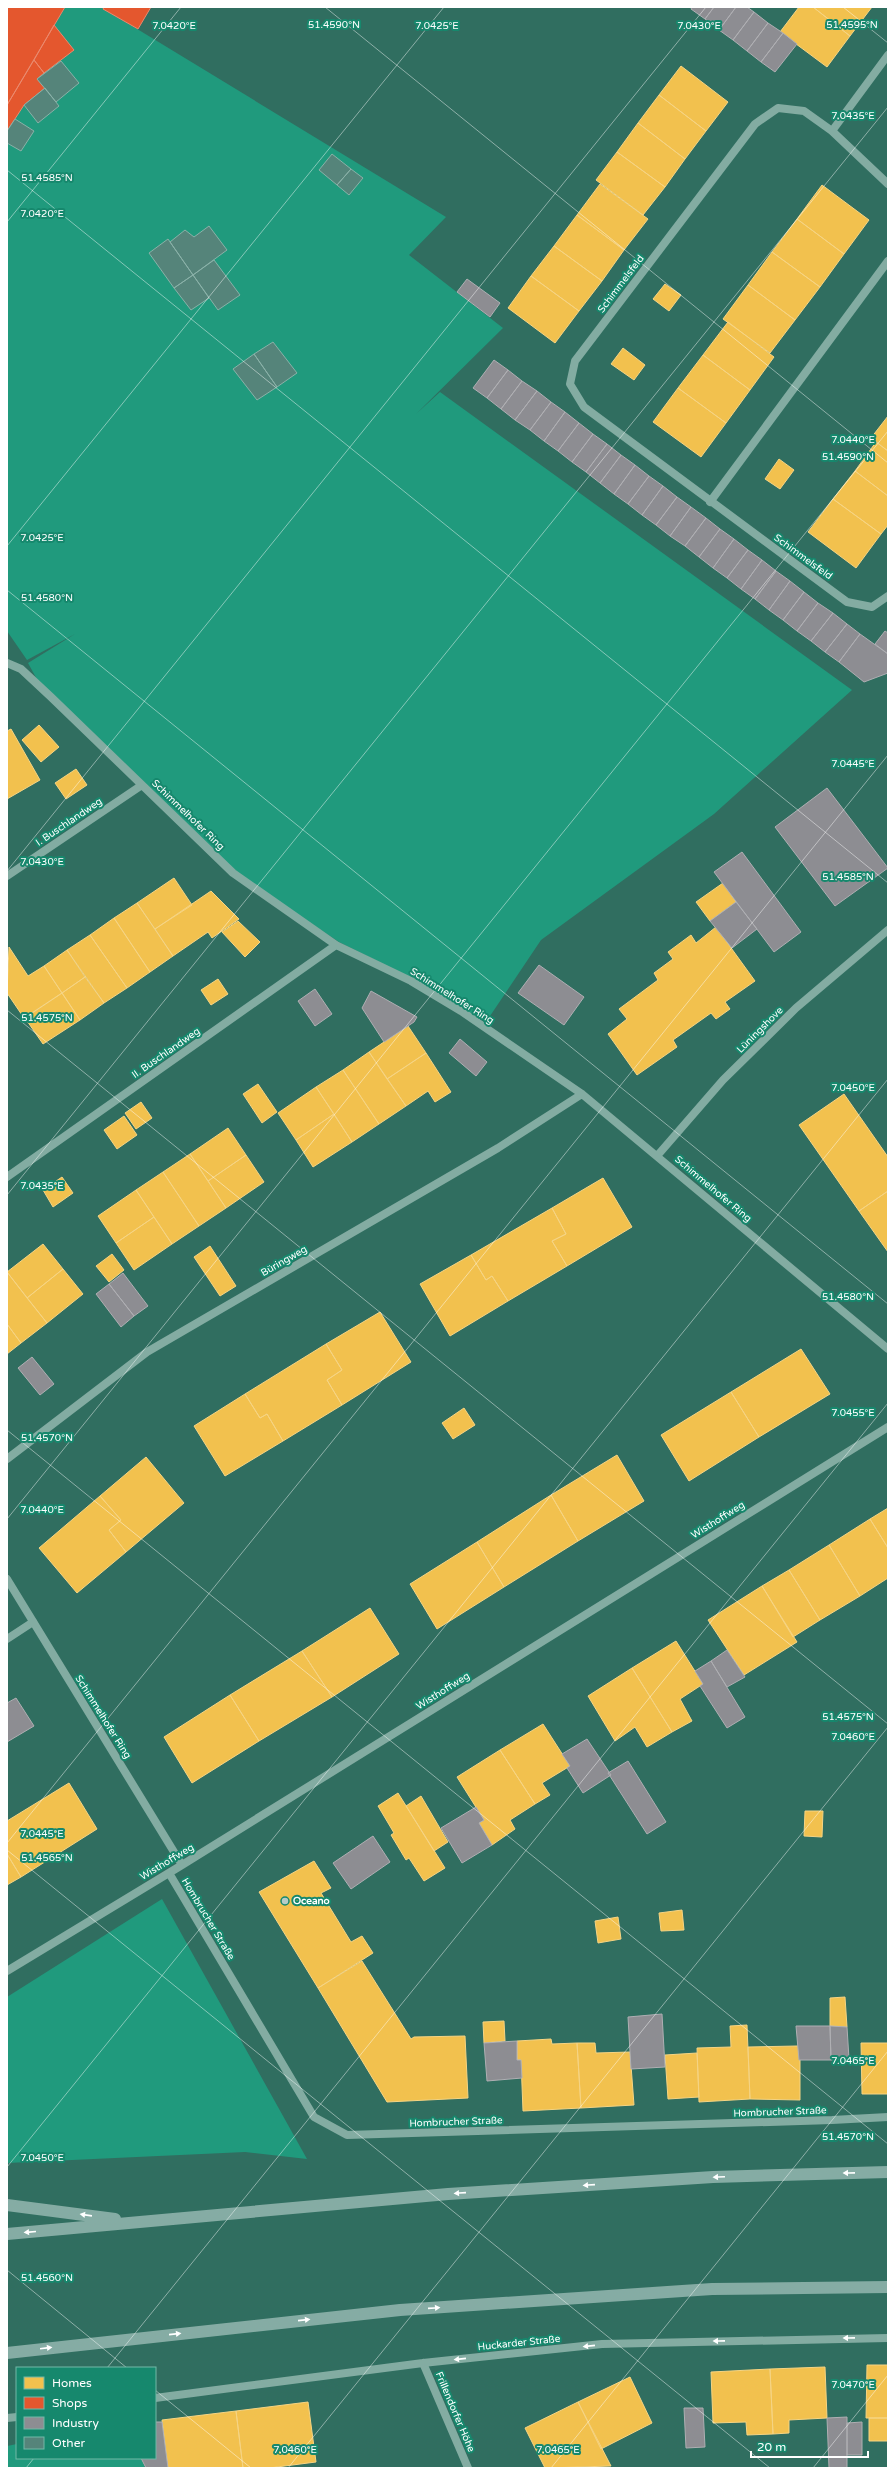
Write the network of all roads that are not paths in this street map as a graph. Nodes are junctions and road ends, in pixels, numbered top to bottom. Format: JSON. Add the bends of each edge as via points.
{"nodes":[{"id":1,"x":888,"y":55,"type":"edge"},
{"id":2,"x":832,"y":131,"type":"junction"},
{"id":3,"x":888,"y":184,"type":"edge"},
{"id":4,"x":888,"y":261,"type":"edge"},
{"id":5,"x":710,"y":502,"type":"junction"},
{"id":6,"x":888,"y":596,"type":"edge"},
{"id":7,"x":7,"y":663,"type":"edge"},
{"id":8,"x":142,"y":785,"type":"junction"},
{"id":9,"x":7,"y":876,"type":"edge"},
{"id":10,"x":888,"y":930,"type":"edge"},
{"id":11,"x":336,"y":945,"type":"junction"},
{"id":12,"x":582,"y":1094,"type":"junction"},
{"id":13,"x":657,"y":1156,"type":"junction"},
{"id":14,"x":7,"y":1177,"type":"edge"},
{"id":15,"x":888,"y":1349,"type":"edge"},
{"id":16,"x":888,"y":1427,"type":"edge"},
{"id":17,"x":7,"y":1459,"type":"edge"},
{"id":18,"x":7,"y":1579,"type":"edge"},
{"id":19,"x":33,"y":1622,"type":"junction"},
{"id":20,"x":7,"y":1639,"type":"edge"},
{"id":21,"x":182,"y":1865,"type":"junction"},
{"id":22,"x":168,"y":1873,"type":"junction"},
{"id":23,"x":7,"y":1971,"type":"edge"},
{"id":24,"x":888,"y":2116,"type":"edge"},
{"id":25,"x":888,"y":2172,"type":"edge"},
{"id":26,"x":7,"y":2205,"type":"edge"},
{"id":27,"x":138,"y":2222,"type":"junction"},
{"id":28,"x":7,"y":2234,"type":"edge"},
{"id":29,"x":888,"y":2287,"type":"edge"},
{"id":30,"x":888,"y":2338,"type":"edge"},
{"id":31,"x":7,"y":2353,"type":"edge"},
{"id":32,"x":423,"y":2363,"type":"junction"},
{"id":33,"x":156,"y":2398,"type":"edge"},
{"id":34,"x":468,"y":2468,"type":"edge"}],
"edges":[{"from":1,"to":2,"type":"street"},
{"from":2,"to":3,"type":"street","name":"Schimmelsfeld"},
{"from":2,"to":5,"type":"street","name":"Schimmelsfeld","via":[[804,111],[778,108],[755,124],[575,361],[570,384],[584,407]]},
{"from":4,"to":5,"type":"street"},
{"from":5,"to":6,"type":"street","name":"Schimmelsfeld","via":[[847,602],[872,607]]},
{"from":7,"to":8,"type":"street","name":"Schimmelhofer Ring","via":[[21,669]]},
{"from":8,"to":9,"type":"street","name":"I. Buschlandweg"},
{"from":8,"to":11,"type":"street","name":"Schimmelhofer Ring","via":[[232,873]]},
{"from":10,"to":13,"type":"street","name":"Lüningshove","via":[[796,1008],[723,1080]]},
{"from":11,"to":12,"type":"street","name":"Schimmelhofer Ring","via":[[411,981],[461,1011]]},
{"from":11,"to":14,"type":"street","name":"II. Buschlandweg"},
{"from":12,"to":13,"type":"street","name":"Schimmelhofer Ring"},
{"from":12,"to":17,"type":"street","name":"Büringweg","via":[[498,1148],[147,1352]]},
{"from":13,"to":15,"type":"street","name":"Schimmelhofer Ring"},
{"from":16,"to":21,"type":"street","name":"Wisthoffweg"},
{"from":18,"to":19,"type":"street","name":"Schimmelhofer Ring"},
{"from":19,"to":20,"type":"street"},
{"from":19,"to":21,"type":"street","name":"Schimmelhofer Ring"},
{"from":21,"to":22,"type":"street","name":"Wisthoffweg"},
{"from":22,"to":23,"type":"street","name":"Wisthoffweg"},
{"from":22,"to":24,"type":"street","name":"Hombrucher Straße","via":[[314,2117],[348,2135],[832,2120]]},
{"from":25,"to":27,"type":"highway","one_way":true,"via":[[713,2177],[448,2194]]},
{"from":27,"to":26,"type":"highway","one_way":true},
{"from":27,"to":28,"type":"highway","one_way":true},
{"from":31,"to":29,"type":"highway","one_way":true,"via":[[400,2310],[712,2289]]},
{"from":30,"to":32,"type":"street","name":"Huckarder Straße","one_way":true,"via":[[602,2344]]},
{"from":32,"to":33,"type":"street","name":"Huckarder Straße"},
{"from":32,"to":34,"type":"street","name":"Frillendorfer Höhe"}]}
